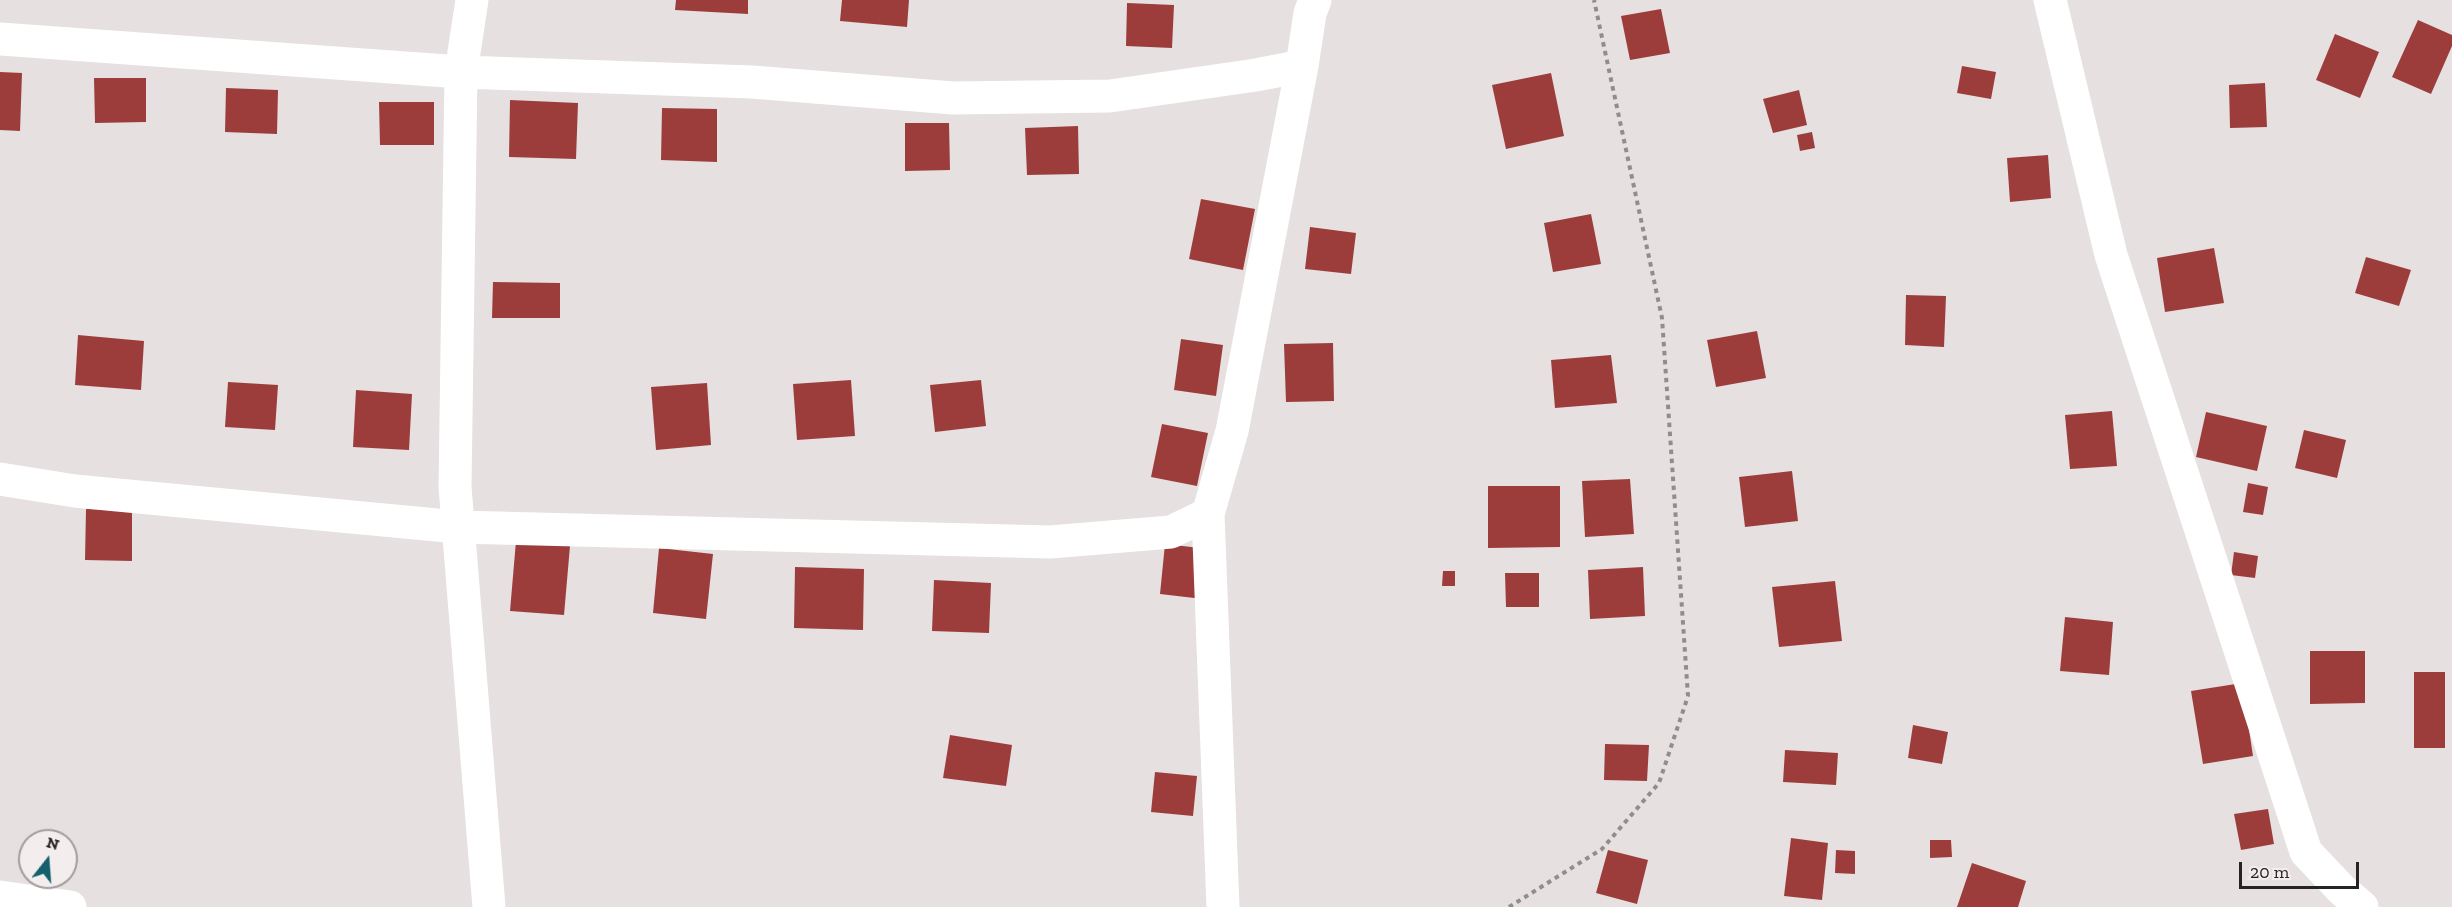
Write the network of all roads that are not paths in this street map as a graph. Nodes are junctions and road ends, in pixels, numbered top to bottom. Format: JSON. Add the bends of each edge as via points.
{"nodes":[{"id":1,"x":472,"y":0,"type":"edge"},
{"id":2,"x":1315,"y":0,"type":"edge"},
{"id":3,"x":2050,"y":0,"type":"edge"},
{"id":4,"x":0,"y":39,"type":"edge"},
{"id":5,"x":1302,"y":66,"type":"junction"},
{"id":6,"x":461,"y":72,"type":"junction"},
{"id":7,"x":0,"y":479,"type":"edge"},
{"id":8,"x":1208,"y":514,"type":"junction"},
{"id":9,"x":458,"y":527,"type":"junction"},
{"id":10,"x":0,"y":897,"type":"edge"},
{"id":11,"x":70,"y":907,"type":"edge"},
{"id":12,"x":489,"y":907,"type":"edge"},
{"id":13,"x":1223,"y":907,"type":"edge"},
{"id":14,"x":2362,"y":907,"type":"edge"}],
"edges":[{"from":1,"to":6,"type":"street"},
{"from":2,"to":5,"type":"street"},
{"from":3,"to":14,"type":"street","via":[[2111,255],[2306,852]]},
{"from":4,"to":6,"type":"street"},
{"from":5,"to":6,"type":"street","via":[[1110,96],[964,98],[752,82]]},
{"from":5,"to":8,"type":"street","via":[[1232,431]]},
{"from":6,"to":9,"type":"street","via":[[455,487]]},
{"from":7,"to":9,"type":"street","via":[[75,491]]},
{"from":8,"to":9,"type":"street","via":[[1171,532],[1050,542]]},
{"from":8,"to":13,"type":"street"},
{"from":9,"to":12,"type":"street"},
{"from":10,"to":11,"type":"street"}]}
